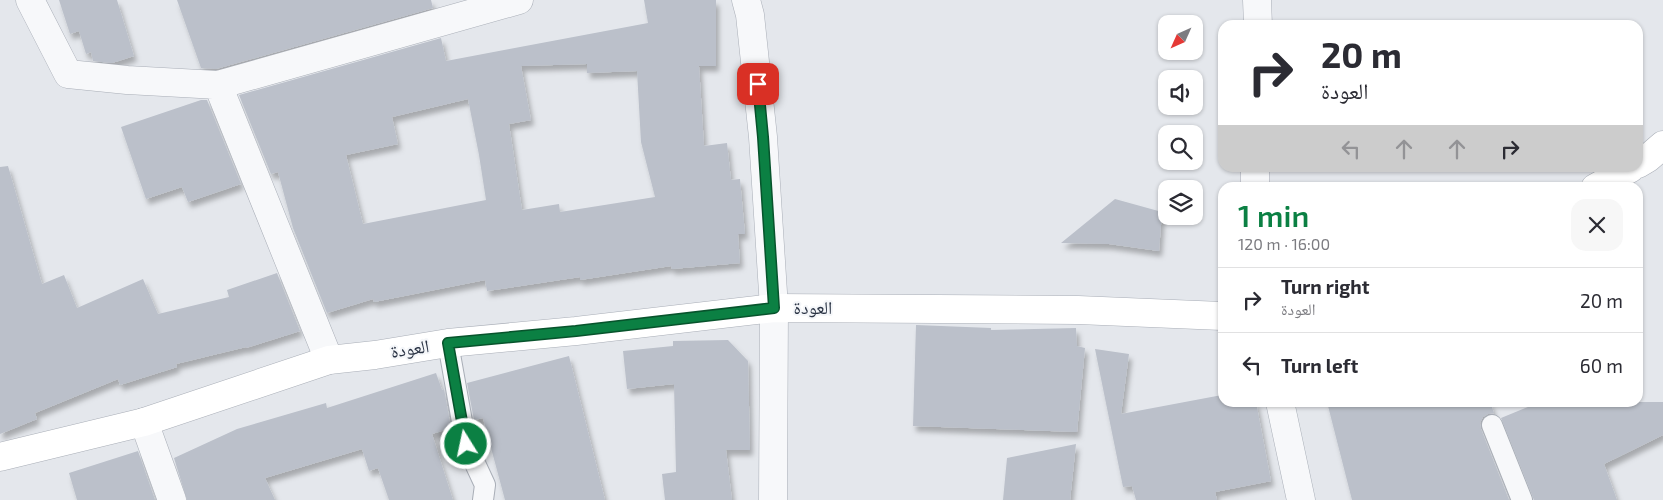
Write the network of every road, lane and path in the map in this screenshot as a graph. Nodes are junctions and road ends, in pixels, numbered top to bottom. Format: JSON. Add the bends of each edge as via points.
{"nodes":[{"id":1,"x":30,"y":0,"type":"edge"},
{"id":2,"x":519,"y":0,"type":"edge"},
{"id":3,"x":746,"y":0,"type":"edge"},
{"id":4,"x":1257,"y":0,"type":"edge"},
{"id":5,"x":1258,"y":20,"type":"edge"},
{"id":6,"x":218,"y":85,"type":"junction"},
{"id":7,"x":1663,"y":145,"type":"edge"},
{"id":8,"x":1643,"y":161,"type":"edge"},
{"id":9,"x":1624,"y":172,"type":"edge"},
{"id":10,"x":1606,"y":182,"type":"edge"},
{"id":11,"x":774,"y":308,"type":"junction"},
{"id":12,"x":1218,"y":316,"type":"edge"},
{"id":13,"x":448,"y":343,"type":"junction"},
{"id":14,"x":329,"y":360,"type":"junction"},
{"id":15,"x":1281,"y":407,"type":"edge"},
{"id":16,"x":144,"y":422,"type":"junction"},
{"id":17,"x":1492,"y":425,"type":"dead end"},
{"id":18,"x":0,"y":457,"type":"edge"},
{"id":19,"x":172,"y":500,"type":"edge"},
{"id":20,"x":483,"y":500,"type":"edge"},
{"id":21,"x":773,"y":500,"type":"edge"},
{"id":22,"x":1301,"y":500,"type":"edge"},
{"id":23,"x":1522,"y":500,"type":"edge"}],
"edges":[{"from":1,"to":6,"type":"street","via":[[68,74]]},
{"from":2,"to":6,"type":"street"},
{"from":3,"to":11,"type":"street","via":[[763,137]]},
{"from":4,"to":5,"type":"street"},
{"from":6,"to":14,"type":"street"},
{"from":7,"to":8,"type":"main road"},
{"from":9,"to":10,"type":"main road"},
{"from":11,"to":12,"type":"main road","name":"العودة","via":[[1078,310]]},
{"from":11,"to":13,"type":"main road","name":"العودة"},
{"from":11,"to":21,"type":"street"},
{"from":13,"to":14,"type":"main road","name":"العودة"},
{"from":13,"to":20,"type":"lane","via":[[466,444],[485,485]]},
{"from":14,"to":16,"type":"main road","name":"العودة"},
{"from":15,"to":22,"type":"street"},
{"from":16,"to":18,"type":"main road","name":"العودة"},
{"from":16,"to":19,"type":"street"},
{"from":17,"to":23,"type":"lane"}]}
